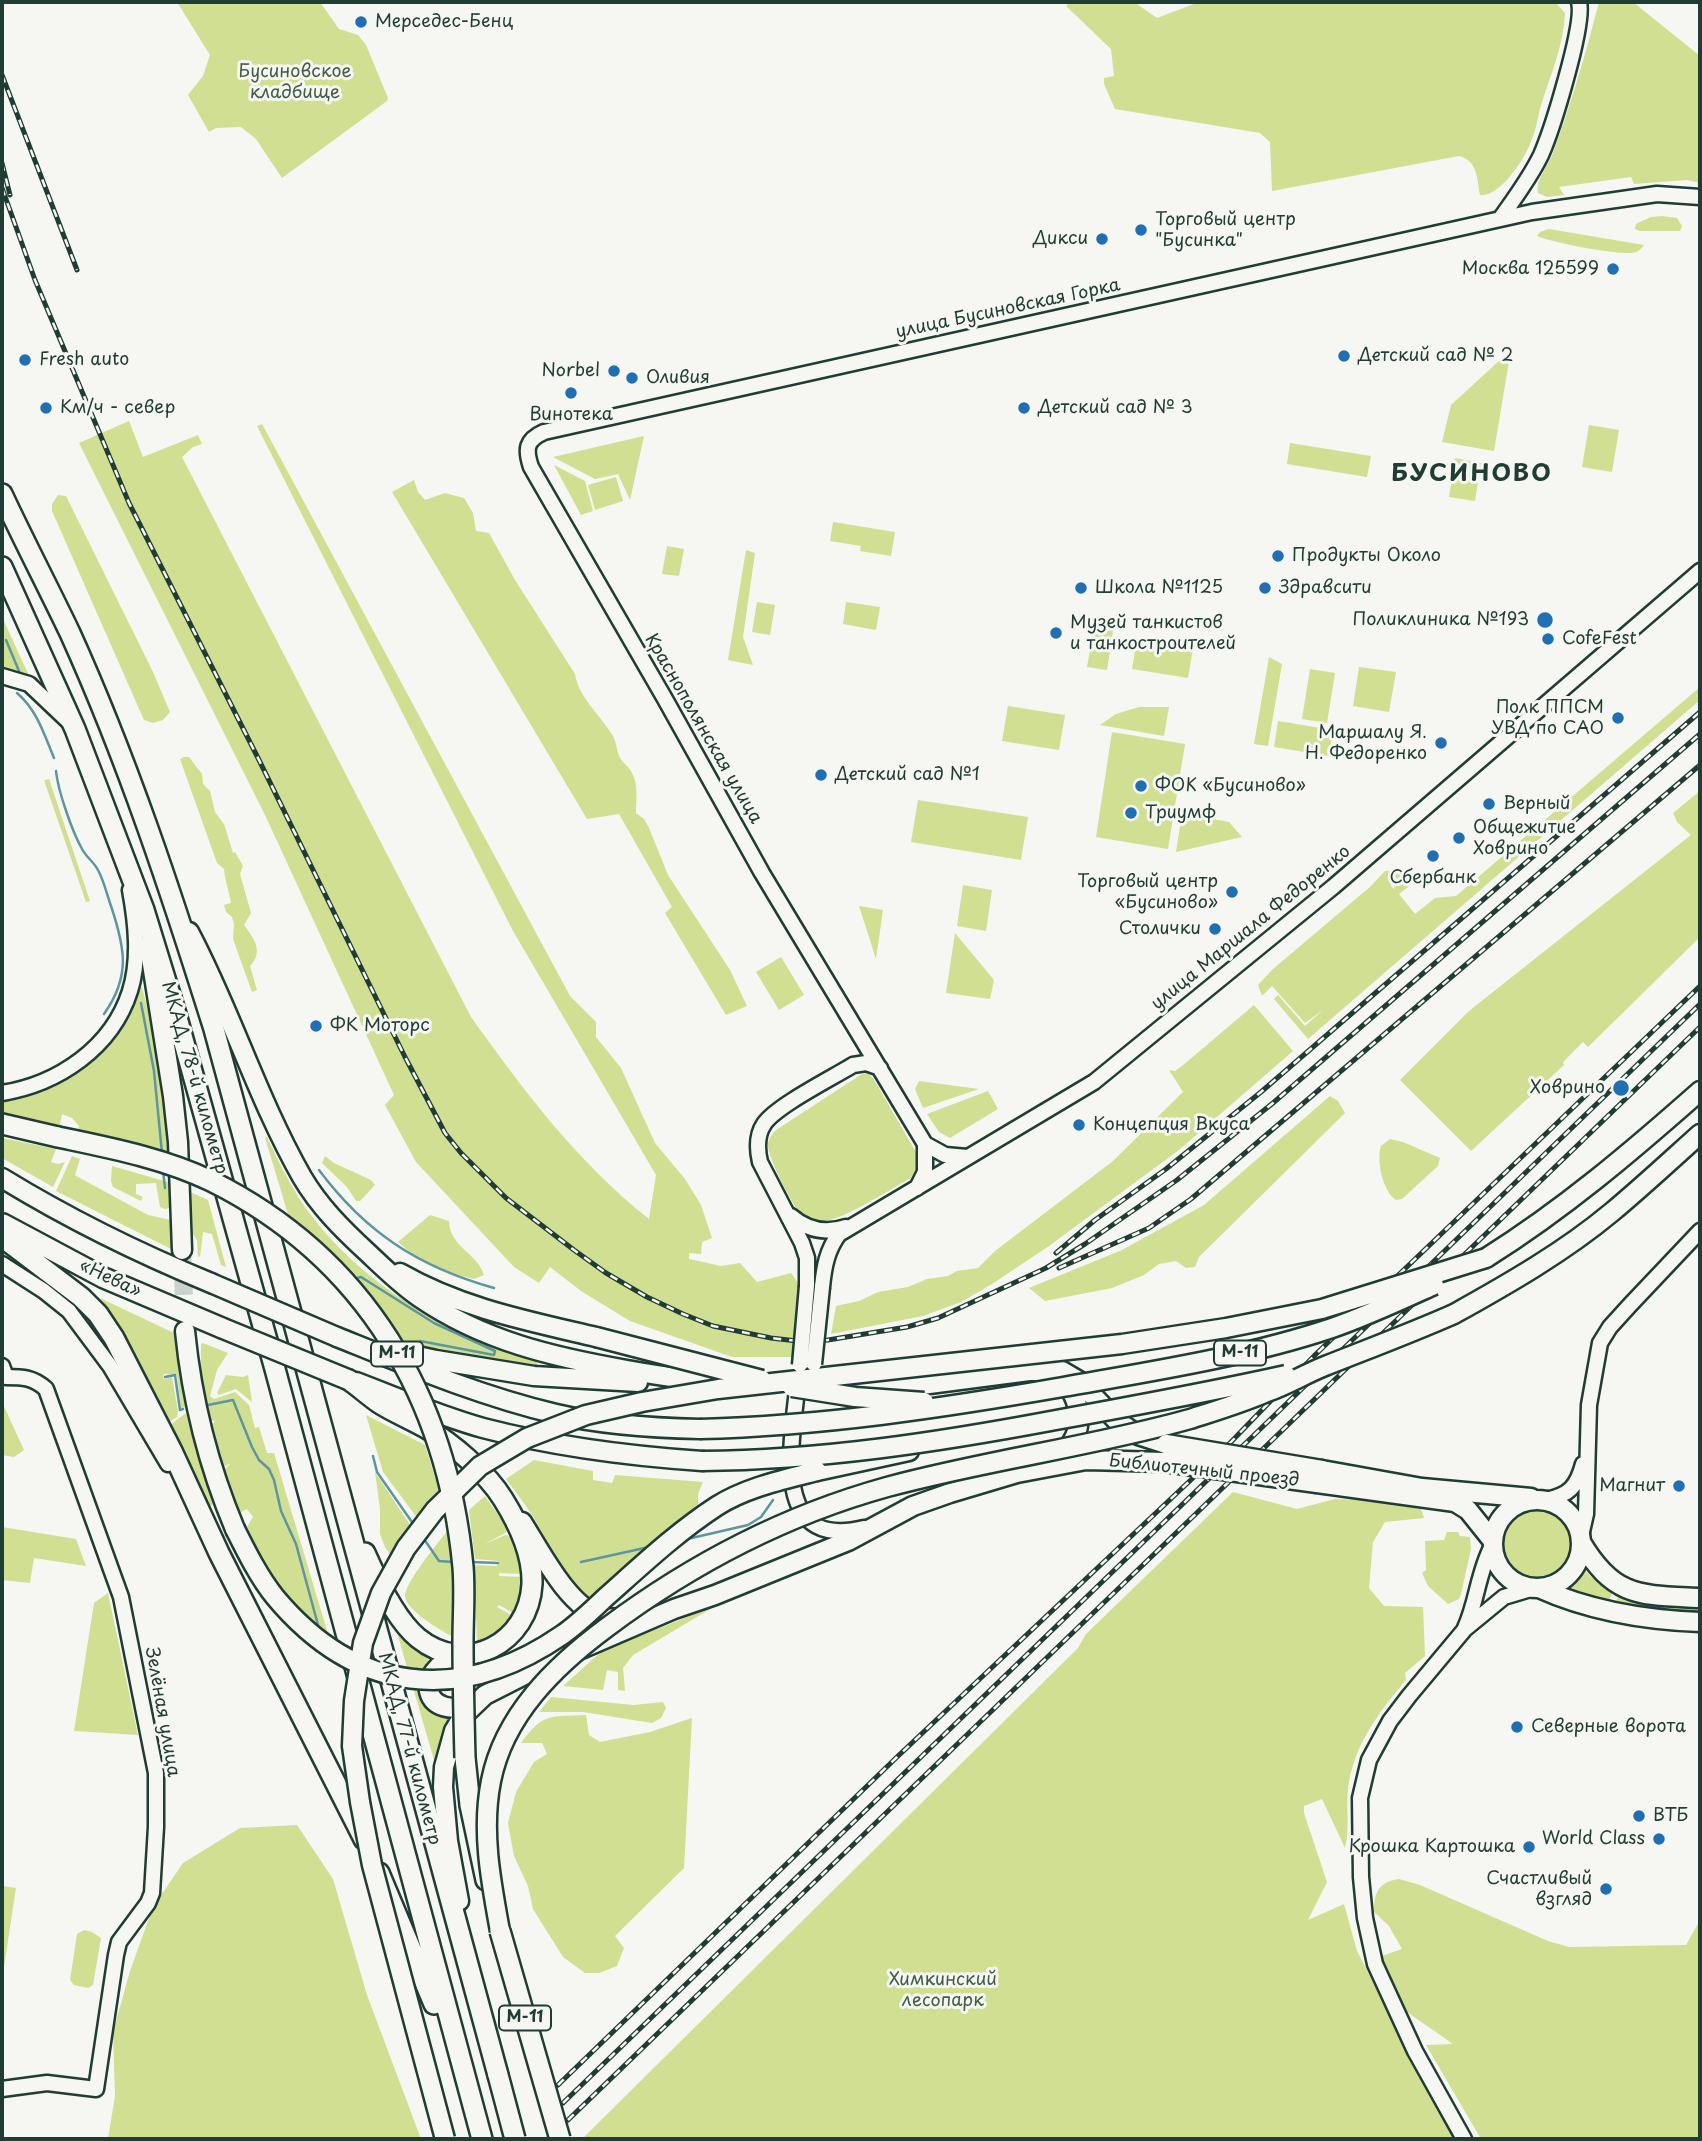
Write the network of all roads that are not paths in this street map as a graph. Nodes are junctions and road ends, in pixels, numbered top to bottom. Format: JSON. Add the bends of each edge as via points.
{"nodes":[{"id":1,"x":1579,"y":2,"type":"edge"},
{"id":2,"x":1700,"y":197,"type":"edge"},
{"id":3,"x":1500,"y":219,"type":"junction"},
{"id":4,"x":528,"y":444,"type":"joint"},
{"id":5,"x":2,"y":494,"type":"edge"},
{"id":6,"x":2,"y":567,"type":"edge"},
{"id":7,"x":1700,"y":571,"type":"edge"},
{"id":8,"x":2,"y":676,"type":"edge"},
{"id":9,"x":75,"y":729,"type":"junction"},
{"id":10,"x":122,"y":851,"type":"junction"},
{"id":11,"x":177,"y":909,"type":"junction"},
{"id":12,"x":144,"y":910,"type":"junction"},
{"id":13,"x":855,"y":1030,"type":"junction"},
{"id":14,"x":853,"y":1065,"type":"junction"},
{"id":15,"x":881,"y":1069,"type":"junction"},
{"id":16,"x":1700,"y":1091,"type":"edge"},
{"id":17,"x":2,"y":1093,"type":"edge"},
{"id":18,"x":2,"y":1124,"type":"edge"},
{"id":19,"x":1700,"y":1134,"type":"edge"},
{"id":20,"x":925,"y":1144,"type":"junction"},
{"id":21,"x":968,"y":1157,"type":"junction"},
{"id":22,"x":2,"y":1178,"type":"edge"},
{"id":23,"x":917,"y":1188,"type":"junction"},
{"id":24,"x":784,"y":1209,"type":"junction"},
{"id":25,"x":2,"y":1224,"type":"edge"},
{"id":26,"x":851,"y":1225,"type":"junction"},
{"id":27,"x":1700,"y":1231,"type":"edge"},
{"id":28,"x":2,"y":1237,"type":"edge"},
{"id":29,"x":182,"y":1250,"type":"tunnel mouth"},
{"id":30,"x":370,"y":1255,"type":"junction"},
{"id":31,"x":1486,"y":1258,"type":"junction"},
{"id":32,"x":2,"y":1264,"type":"edge"},
{"id":33,"x":815,"y":1286,"type":"junction"},
{"id":34,"x":185,"y":1331,"type":"tunnel mouth"},
{"id":35,"x":337,"y":1337,"type":"junction"},
{"id":36,"x":305,"y":1358,"type":"joint"},
{"id":37,"x":807,"y":1364,"type":"junction"},
{"id":38,"x":2,"y":1366,"type":"edge"},
{"id":39,"x":1324,"y":1367,"type":"junction"},
{"id":40,"x":1043,"y":1370,"type":"junction"},
{"id":41,"x":349,"y":1380,"type":"junction"},
{"id":42,"x":704,"y":1382,"type":"junction"},
{"id":43,"x":798,"y":1386,"type":"junction"},
{"id":44,"x":834,"y":1388,"type":"junction"},
{"id":45,"x":980,"y":1401,"type":"junction"},
{"id":46,"x":957,"y":1438,"type":"junction"},
{"id":47,"x":1588,"y":1442,"type":"junction"},
{"id":48,"x":1165,"y":1453,"type":"junction"},
{"id":49,"x":1017,"y":1473,"type":"junction"},
{"id":50,"x":1319,"y":1476,"type":"junction"},
{"id":51,"x":338,"y":1487,"type":"junction"},
{"id":52,"x":502,"y":1498,"type":"junction"},
{"id":53,"x":1542,"y":1499,"type":"junction"},
{"id":54,"x":881,"y":1524,"type":"junction"},
{"id":55,"x":1581,"y":1539,"type":"junction"},
{"id":56,"x":1492,"y":1543,"type":"junction"},
{"id":57,"x":219,"y":1553,"type":"junction"},
{"id":58,"x":1537,"y":1588,"type":"junction"},
{"id":59,"x":1700,"y":1598,"type":"edge"},
{"id":60,"x":339,"y":1606,"type":"joint"},
{"id":61,"x":674,"y":1609,"type":"junction"},
{"id":62,"x":1700,"y":1622,"type":"edge"},
{"id":63,"x":1465,"y":1629,"type":"junction"},
{"id":64,"x":461,"y":1655,"type":"junction"},
{"id":65,"x":475,"y":1703,"type":"junction"},
{"id":66,"x":500,"y":1931,"type":"junction"},
{"id":67,"x":475,"y":1990,"type":"junction"},
{"id":68,"x":2,"y":2089,"type":"edge"},
{"id":69,"x":471,"y":2099,"type":"junction"},
{"id":70,"x":445,"y":2139,"type":"edge"},
{"id":71,"x":481,"y":2139,"type":"edge"},
{"id":72,"x":516,"y":2139,"type":"edge"},
{"id":73,"x":560,"y":2139,"type":"edge"},
{"id":74,"x":1465,"y":2139,"type":"edge"}],
"edges":[{"from":1,"to":3,"type":"street","via":[[1578,33],[1548,138]]},
{"from":2,"to":3,"type":"street","via":[[1644,195]]},
{"from":3,"to":4,"type":"street","name":"улица Бусиновская Горка","via":[[544,432]]},
{"from":4,"to":13,"type":"street","name":"Краснополянская улица","via":[[531,467]]},
{"from":5,"to":11,"type":"highway","name":"МКАД, 78-й километр","via":[[75,647]]},
{"from":6,"to":9,"type":"highway","name":"МКАД, 78-й километр"},
{"from":7,"to":21,"type":"street","name":"улица Маршала Федоренко","via":[[1342,879],[1094,1082]]},
{"from":8,"to":9,"type":"street","via":[[29,684]]},
{"from":9,"to":10,"type":"highway","name":"МКАД, 78-й километр"},
{"from":10,"to":12,"type":"highway","name":"МКАД, 78-й километр"},
{"from":10,"to":17,"type":"street","via":[[135,915],[136,959],[121,1013],[100,1043],[68,1069],[36,1085]]},
{"from":11,"to":30,"type":"main road","via":[[302,1177],[322,1207]]},
{"from":11,"to":36,"type":"highway","name":"МКАД, 78-й километр","via":[[215,1029]]},
{"from":12,"to":29,"type":"main road","via":[[173,1096]]},
{"from":12,"to":60,"type":"highway","name":"МКАД, 78-й километр"},
{"from":13,"to":14,"type":"street","via":[[861,1046]]},
{"from":13,"to":15,"type":"street","name":"Краснополянская улица"},
{"from":14,"to":15,"type":"street","via":[[870,1063]]},
{"from":14,"to":24,"type":"street","via":[[764,1124],[757,1149],[760,1162]]},
{"from":15,"to":20,"type":"street","name":"Краснополянская улица"},
{"from":16,"to":31,"type":"main road","number":"М-11","via":[[1620,1162]]},
{"from":18,"to":66,"type":"highway","number":"М-11","bridge":true,"via":[[167,1164],[210,1181],[269,1215],[328,1262],[379,1327],[413,1382],[445,1464],[456,1515],[463,1570],[465,1758],[481,1862]]},
{"from":19,"to":39,"type":"main road","number":"М-11","bridge":true,"via":[[1611,1213],[1543,1262],[1454,1314]]},
{"from":20,"to":21,"type":"street","via":[[945,1155]]},
{"from":20,"to":23,"type":"street","via":[[925,1172]]},
{"from":21,"to":23,"type":"street","name":"улица Маршала Федоренко"},
{"from":22,"to":35,"type":"main road","name":"«Нева»","bridge":true,"via":[[58,1213],[135,1251]]},
{"from":23,"to":26,"type":"street","name":"улица Маршала Федоренко"},
{"from":24,"to":26,"type":"street","via":[[813,1230]]},
{"from":24,"to":33,"type":"street","via":[[802,1243]]},
{"from":25,"to":41,"type":"highway","name":"«Нева»","number":"М-11","bridge":true,"via":[[104,1278]]},
{"from":26,"to":33,"type":"street","name":"улица Маршала Федоренко","via":[[831,1244]]},
{"from":27,"to":47,"type":"street","via":[[1600,1343],[1592,1379]]},
{"from":28,"to":57,"type":"highway","via":[[81,1297],[114,1338]]},
{"from":30,"to":42,"type":"main road","via":[[421,1299],[508,1342],[554,1357]]},
{"from":30,"to":45,"type":"main road","bridge":true,"via":[[455,1300],[796,1387],[906,1401]]},
{"from":31,"to":45,"type":"main road","number":"М-11","bridge":true,"via":[[1399,1301],[1283,1343],[1204,1362]]},
{"from":31,"to":70,"type":"main road","bridge":true,"via":[[1322,1309],[1226,1328],[642,1402],[586,1415],[527,1438],[480,1466],[435,1510],[406,1548],[381,1593],[363,1643],[354,1701],[352,1746],[372,1866]]},
{"from":32,"to":57,"type":"street","via":[[44,1291],[86,1331]]},
{"from":33,"to":37,"type":"street","bridge":true},
{"from":34,"to":46,"type":"main road","bridge":true,"via":[[197,1415],[211,1466],[251,1562],[274,1595],[338,1654],[363,1666],[419,1680],[477,1677],[525,1658],[564,1634],[675,1536],[743,1493]]},
{"from":35,"to":42,"type":"main road","via":[[534,1376]]},
{"from":35,"to":45,"type":"main road","bridge":true,"via":[[488,1395],[610,1423],[700,1429],[790,1425]]},
{"from":36,"to":51,"type":"highway","name":"МКАД, 77-й километр"},
{"from":37,"to":43,"type":"street"},
{"from":37,"to":44,"type":"street"},
{"from":38,"to":68,"type":"street","name":"Зелёная улица","via":[[6,1377],[24,1377],[46,1389],[121,1597],[156,1773],[156,1827],[152,1893],[116,1955],[96,2089],[47,2082]]},
{"from":39,"to":46,"type":"main road","number":"М-11","bridge":true},
{"from":39,"to":66,"type":"main road","bridge":true,"via":[[1190,1419],[979,1465],[837,1504],[726,1550],[637,1605],[553,1672],[516,1719],[500,1751],[487,1817],[489,1869]]},
{"from":40,"to":44,"type":"main road","name":"Библиотечный проезд","via":[[905,1387]]},
{"from":40,"to":48,"type":"main road","name":"Библиотечный проезд","via":[[1071,1375],[1117,1421]]},
{"from":40,"to":49,"type":"main road","via":[[1059,1377],[1074,1396],[1077,1435],[1062,1454]]},
{"from":41,"to":46,"type":"main road","bridge":true,"via":[[481,1427],[607,1453],[702,1461],[832,1455]]},
{"from":41,"to":52,"type":"highway","number":"М-11","via":[[379,1403],[429,1429]]},
{"from":42,"to":43,"type":"main road","name":"Библиотечный проезд"},
{"from":43,"to":44,"type":"main road","name":"Библиотечный проезд"},
{"from":43,"to":54,"type":"street","via":[[791,1475],[805,1516],[812,1524],[836,1532]]},
{"from":47,"to":53,"type":"street","via":[[1575,1486],[1566,1494]]},
{"from":47,"to":55,"type":"street"},
{"from":48,"to":49,"type":"main road","name":"Библиотечный проезд","via":[[1086,1460]]},
{"from":48,"to":50,"type":"main road","name":"Библиотечный проезд","bridge":true},
{"from":49,"to":54,"type":"main road","name":"Библиотечный проезд","via":[[913,1506]]},
{"from":50,"to":53,"type":"main road","name":"Библиотечный проезд"},
{"from":50,"to":56,"type":"main road","name":"Библиотечный проезд","via":[[1455,1502],[1468,1510]]},
{"from":51,"to":64,"type":"highway","via":[[371,1566],[401,1617],[418,1638],[441,1651]]},
{"from":51,"to":67,"type":"highway","name":"МКАД, 77-й километр"},
{"from":52,"to":61,"type":"main road","via":[[555,1575],[594,1614],[616,1619]]},
{"from":52,"to":64,"type":"highway","number":"М-11","via":[[529,1560],[529,1604],[513,1633],[498,1646]]},
{"from":53,"to":55,"type":"main road","via":[[1569,1513]]},
{"from":53,"to":56,"type":"main road","via":[[1507,1510],[1499,1519]]},
{"from":54,"to":61,"type":"main road","name":"Библиотечный проезд"},
{"from":55,"to":58,"type":"main road","via":[[1580,1554],[1569,1574]]},
{"from":55,"to":59,"type":"main road","via":[[1599,1570],[1620,1587],[1650,1595]]},
{"from":56,"to":58,"type":"main road","via":[[1502,1572],[1516,1584]]},
{"from":56,"to":63,"type":"street"},
{"from":57,"to":69,"type":"highway","via":[[358,1825]]},
{"from":58,"to":62,"type":"main road","via":[[1608,1612]]},
{"from":58,"to":63,"type":"street","via":[[1504,1597]]},
{"from":60,"to":69,"type":"highway","name":"МКАД, 77-й километр"},
{"from":61,"to":65,"type":"main road","via":[[544,1665]]},
{"from":63,"to":74,"type":"street","via":[[1382,1734],[1363,1780],[1359,1825],[1365,1918],[1375,1964],[1415,2051]]},
{"from":64,"to":65,"type":"main road","via":[[437,1666],[429,1691],[445,1708],[461,1709]]},
{"from":65,"to":67,"type":"main road","via":[[453,1731],[443,1787]]},
{"from":66,"to":73,"type":"highway","number":"М-11","bridge":true},
{"from":67,"to":72,"type":"highway","name":"МКАД, 77-й километр","bridge":true},
{"from":69,"to":71,"type":"highway","name":"МКАД, 77-й километр"}]}
